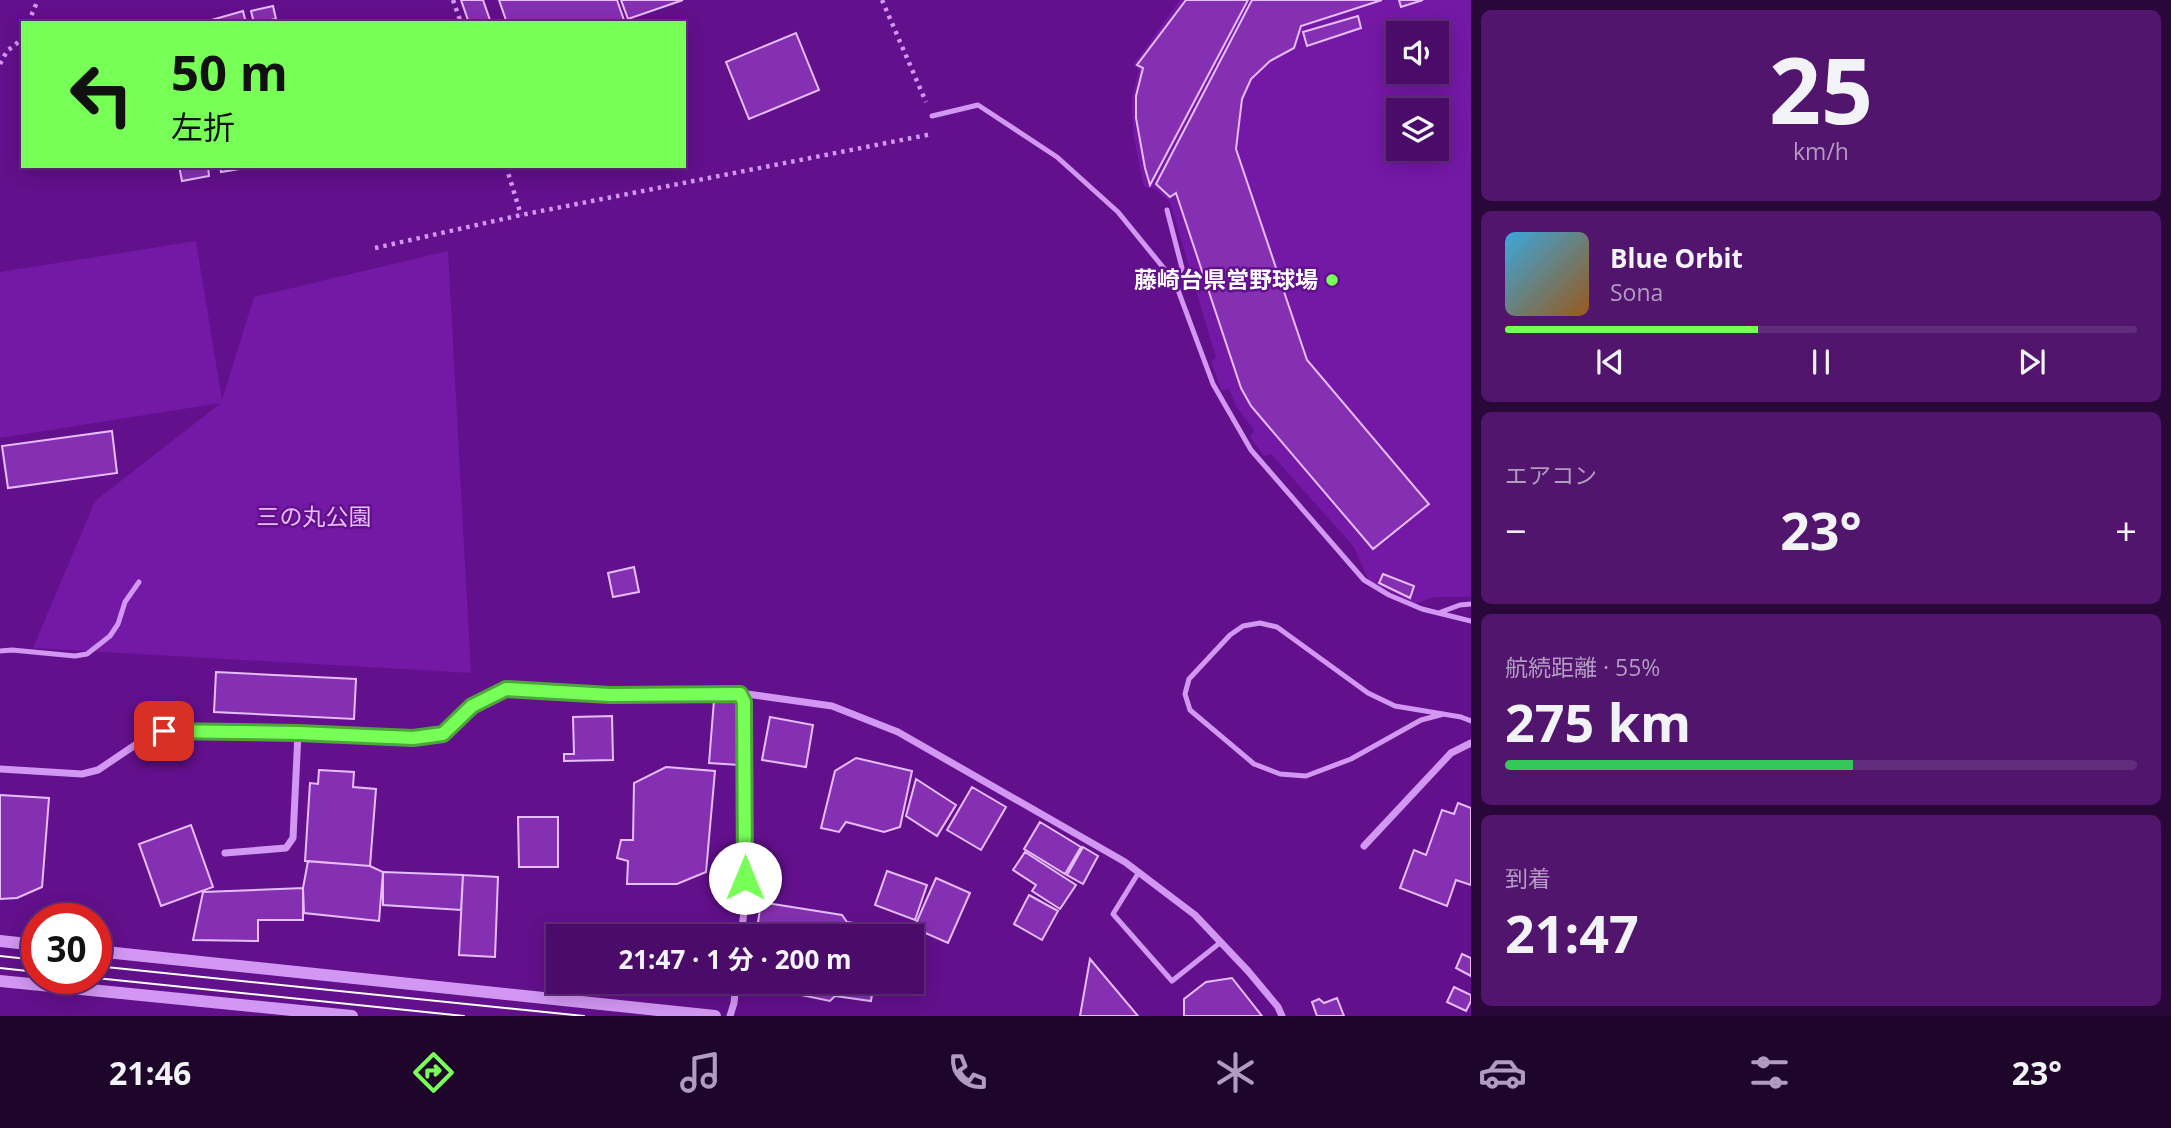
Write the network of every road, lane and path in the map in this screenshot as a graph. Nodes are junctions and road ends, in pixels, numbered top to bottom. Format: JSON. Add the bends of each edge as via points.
{"nodes":[{"id":1,"x":38,"y":0,"type":"edge"},
{"id":2,"x":453,"y":0,"type":"edge"},
{"id":3,"x":882,"y":0,"type":"edge"},
{"id":4,"x":29,"y":21,"type":"edge"},
{"id":5,"x":460,"y":21,"type":"edge"},
{"id":6,"x":21,"y":40,"type":"edge"},
{"id":7,"x":0,"y":64,"type":"edge"},
{"id":8,"x":932,"y":117,"type":"junction"},
{"id":9,"x":507,"y":168,"type":"edge"},
{"id":10,"x":1167,"y":210,"type":"dead end"},
{"id":11,"x":522,"y":215,"type":"junction"},
{"id":12,"x":375,"y":248,"type":"dead end"},
{"id":13,"x":1175,"y":282,"type":"junction"},
{"id":14,"x":139,"y":582,"type":"dead end"},
{"id":15,"x":1471,"y":604,"type":"edge"},
{"id":16,"x":1441,"y":612,"type":"junction"},
{"id":17,"x":1471,"y":621,"type":"edge"},
{"id":18,"x":0,"y":651,"type":"edge"},
{"id":19,"x":740,"y":694,"type":"junction"},
{"id":20,"x":1444,"y":714,"type":"junction"},
{"id":21,"x":1471,"y":721,"type":"edge"},
{"id":22,"x":298,"y":733,"type":"junction"},
{"id":23,"x":1471,"y":743,"type":"edge"},
{"id":24,"x":0,"y":769,"type":"edge"},
{"id":25,"x":1364,"y":846,"type":"dead end"},
{"id":26,"x":225,"y":853,"type":"dead end"},
{"id":27,"x":1139,"y":872,"type":"junction"},
{"id":28,"x":742,"y":924,"type":"edge"},
{"id":29,"x":0,"y":941,"type":"edge"},
{"id":30,"x":1221,"y":942,"type":"junction"},
{"id":31,"x":21,"y":943,"type":"edge"},
{"id":32,"x":112,"y":953,"type":"edge"},
{"id":33,"x":0,"y":981,"type":"edge"},
{"id":34,"x":735,"y":994,"type":"edge"},
{"id":35,"x":352,"y":1016,"type":"edge"},
{"id":36,"x":715,"y":1016,"type":"edge"},
{"id":37,"x":730,"y":1016,"type":"edge"},
{"id":38,"x":1282,"y":1016,"type":"edge"}],
"edges":[{"from":1,"to":4,"type":"path"},
{"from":2,"to":5,"type":"path"},
{"from":3,"to":8,"type":"path"},
{"from":6,"to":7,"type":"path"},
{"from":8,"to":11,"type":"path","via":[[939,132]]},
{"from":8,"to":13,"type":"lane","via":[[978,105],[1058,157],[1118,212]]},
{"from":9,"to":11,"type":"path"},
{"from":10,"to":13,"type":"lane","via":[[1182,268]]},
{"from":11,"to":12,"type":"path"},
{"from":13,"to":16,"type":"lane","via":[[1213,384],[1251,450],[1364,580],[1422,609]]},
{"from":14,"to":18,"type":"lane","via":[[110,636],[87,654]]},
{"from":15,"to":16,"type":"lane"},
{"from":16,"to":17,"type":"lane"},
{"from":19,"to":22,"type":"street","via":[[610,695],[506,689],[472,706],[443,734],[413,738]]},
{"from":19,"to":27,"type":"street","via":[[832,706],[898,732]]},
{"from":19,"to":28,"type":"street","via":[[744,702]]},
{"from":20,"to":20,"type":"lane","via":[[1395,706],[1367,693],[1277,627],[1260,623],[1243,625],[1230,635],[1189,679],[1185,694],[1190,710],[1254,764],[1280,774],[1306,776],[1351,759],[1420,720]]},
{"from":20,"to":21,"type":"lane"},
{"from":22,"to":24,"type":"street","via":[[164,731],[98,770],[82,774]]},
{"from":22,"to":26,"type":"street","via":[[293,838],[286,848]]},
{"from":23,"to":25,"type":"street","via":[[1451,753]]},
{"from":27,"to":30,"type":"street","via":[[1195,915]]},
{"from":27,"to":30,"type":"lane","via":[[1113,914],[1172,981]]},
{"from":29,"to":31,"type":"street"},
{"from":30,"to":38,"type":"street"},
{"from":32,"to":36,"type":"street"},
{"from":33,"to":35,"type":"street"},
{"from":34,"to":37,"type":"street"}]}
